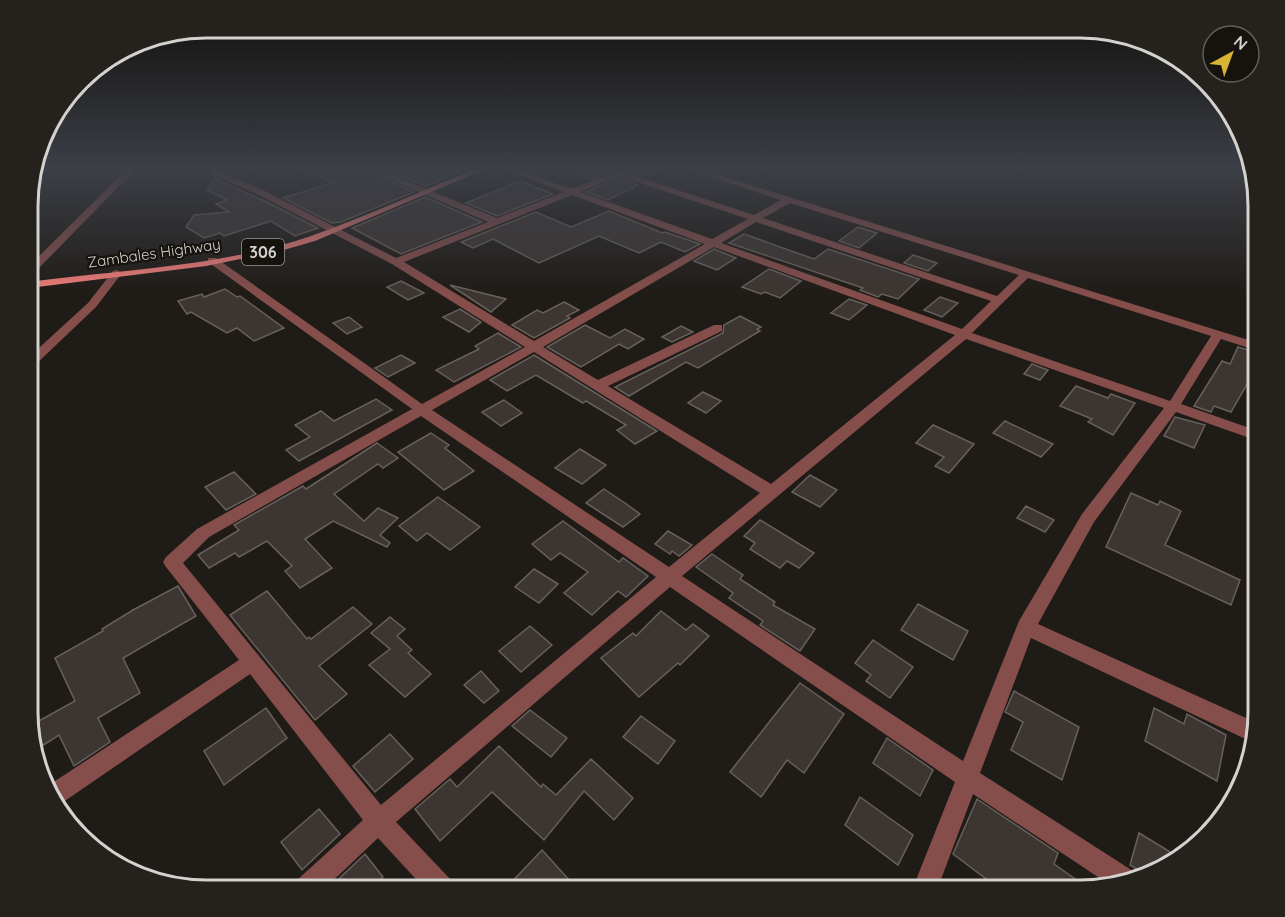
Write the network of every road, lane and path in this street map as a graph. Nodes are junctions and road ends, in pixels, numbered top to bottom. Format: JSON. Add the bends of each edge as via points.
{"nodes":[{"id":1,"x":90,"y":211,"type":"edge"},
{"id":2,"x":294,"y":211,"type":"edge"},
{"id":3,"x":381,"y":211,"type":"edge"},
{"id":4,"x":471,"y":211,"type":"edge"},
{"id":5,"x":526,"y":211,"type":"edge"},
{"id":6,"x":622,"y":211,"type":"edge"},
{"id":7,"x":728,"y":211,"type":"edge"},
{"id":8,"x":770,"y":211,"type":"edge"},
{"id":9,"x":822,"y":211,"type":"edge"},
{"id":10,"x":755,"y":220,"type":"junction"},
{"id":11,"x":497,"y":222,"type":"junction"},
{"id":12,"x":334,"y":230,"type":"junction"},
{"id":13,"x":714,"y":244,"type":"junction"},
{"id":14,"x":212,"y":260,"type":"junction"},
{"id":15,"x":396,"y":261,"type":"junction"},
{"id":16,"x":38,"y":262,"type":"edge"},
{"id":17,"x":117,"y":273,"type":"junction"},
{"id":18,"x":1024,"y":275,"type":"junction"},
{"id":19,"x":38,"y":284,"type":"edge"},
{"id":20,"x":998,"y":300,"type":"junction"},
{"id":21,"x":718,"y":328,"type":"dead end"},
{"id":22,"x":964,"y":334,"type":"junction"},
{"id":23,"x":1218,"y":335,"type":"junction"},
{"id":24,"x":1247,"y":344,"type":"edge"},
{"id":25,"x":535,"y":346,"type":"junction"},
{"id":26,"x":38,"y":354,"type":"edge"},
{"id":27,"x":599,"y":385,"type":"junction"},
{"id":28,"x":1173,"y":406,"type":"junction"},
{"id":29,"x":420,"y":409,"type":"junction"},
{"id":30,"x":1247,"y":432,"type":"edge"},
{"id":31,"x":771,"y":492,"type":"junction"},
{"id":32,"x":670,"y":576,"type":"junction"},
{"id":33,"x":1026,"y":627,"type":"junction"},
{"id":34,"x":252,"y":662,"type":"junction"},
{"id":35,"x":1246,"y":728,"type":"edge"},
{"id":36,"x":968,"y":778,"type":"junction"},
{"id":37,"x":59,"y":792,"type":"edge"},
{"id":38,"x":379,"y":821,"type":"junction"},
{"id":39,"x":1116,"y":875,"type":"edge"},
{"id":40,"x":317,"y":879,"type":"edge"},
{"id":41,"x":433,"y":879,"type":"edge"},
{"id":42,"x":928,"y":880,"type":"edge"}],
"edges":[{"from":1,"to":16,"type":"street"},
{"from":2,"to":12,"type":"street"},
{"from":3,"to":12,"type":"main road","name":"Zambales Highway","number":"306"},
{"from":4,"to":11,"type":"street"},
{"from":5,"to":11,"type":"street"},
{"from":6,"to":13,"type":"street"},
{"from":7,"to":10,"type":"street"},
{"from":8,"to":10,"type":"street"},
{"from":9,"to":18,"type":"street"},
{"from":10,"to":13,"type":"street"},
{"from":10,"to":20,"type":"street"},
{"from":11,"to":15,"type":"street"},
{"from":12,"to":14,"type":"main road","name":"Zambales Highway","number":"306","via":[[287,246]]},
{"from":12,"to":15,"type":"street"},
{"from":13,"to":22,"type":"street"},
{"from":13,"to":25,"type":"street"},
{"from":14,"to":17,"type":"main road","name":"Zambales Highway","number":"306"},
{"from":14,"to":29,"type":"street"},
{"from":15,"to":25,"type":"street"},
{"from":17,"to":19,"type":"main road","name":"Zambales Highway","number":"306"},
{"from":17,"to":26,"type":"street","via":[[92,305]]},
{"from":18,"to":20,"type":"street"},
{"from":18,"to":23,"type":"street"},
{"from":20,"to":22,"type":"street"},
{"from":21,"to":27,"type":"street"},
{"from":22,"to":28,"type":"street"},
{"from":22,"to":31,"type":"street"},
{"from":23,"to":24,"type":"street"},
{"from":23,"to":28,"type":"street"},
{"from":25,"to":27,"type":"street"},
{"from":25,"to":29,"type":"street"},
{"from":27,"to":31,"type":"street"},
{"from":28,"to":30,"type":"street"},
{"from":28,"to":33,"type":"street","via":[[1088,518]]},
{"from":29,"to":32,"type":"street"},
{"from":29,"to":34,"type":"street","via":[[203,533],[172,562]]},
{"from":31,"to":32,"type":"street"},
{"from":32,"to":36,"type":"street"},
{"from":32,"to":38,"type":"street"},
{"from":33,"to":35,"type":"street"},
{"from":33,"to":36,"type":"street"},
{"from":34,"to":37,"type":"street"},
{"from":34,"to":38,"type":"street"},
{"from":36,"to":39,"type":"street"},
{"from":36,"to":42,"type":"street"},
{"from":38,"to":40,"type":"street"},
{"from":38,"to":41,"type":"street"}]}
